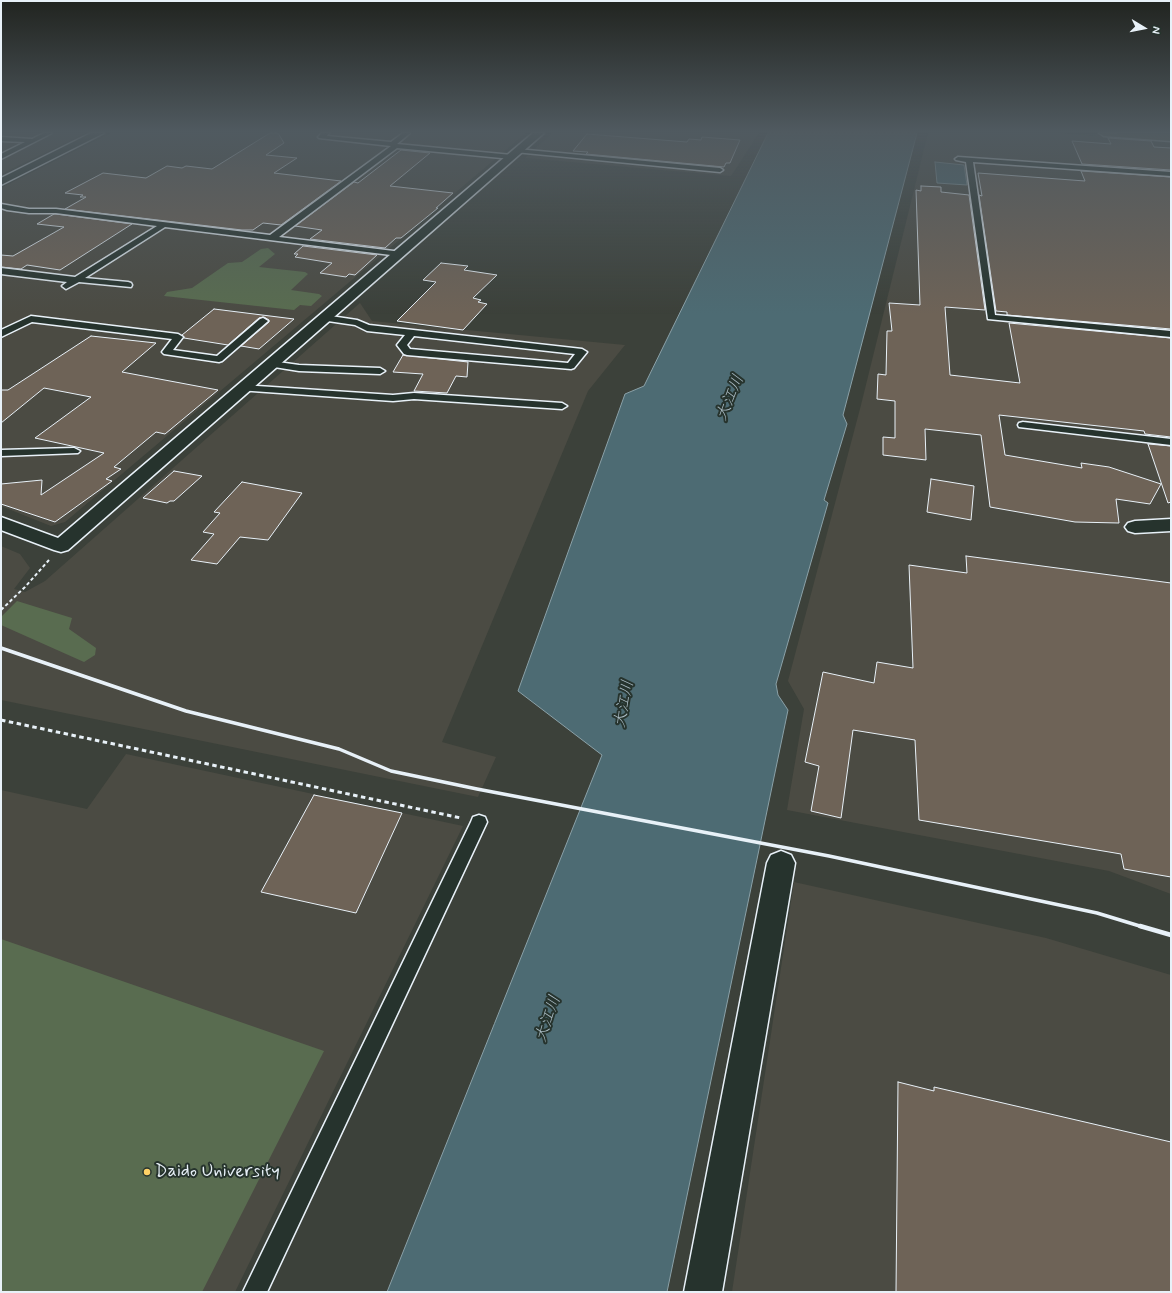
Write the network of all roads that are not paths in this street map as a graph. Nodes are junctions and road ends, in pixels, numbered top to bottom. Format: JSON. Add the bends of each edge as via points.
{"nodes":[{"id":1,"x":331,"y":193,"type":"edge"},
{"id":2,"x":469,"y":193,"type":"edge"},
{"id":3,"x":974,"y":193,"type":"edge"},
{"id":4,"x":1,"y":206,"type":"edge"},
{"id":5,"x":165,"y":224,"type":"junction"},
{"id":6,"x":272,"y":238,"type":"junction"},
{"id":7,"x":399,"y":254,"type":"junction"},
{"id":8,"x":1,"y":270,"type":"edge"},
{"id":9,"x":76,"y":279,"type":"junction"},
{"id":10,"x":128,"y":285,"type":"dead end"},
{"id":11,"x":66,"y":286,"type":"dead end"},
{"id":12,"x":324,"y":318,"type":"junction"},
{"id":13,"x":263,"y":321,"type":"dead end"},
{"id":14,"x":412,"y":333,"type":"junction"},
{"id":15,"x":1,"y":334,"type":"edge"},
{"id":16,"x":1171,"y":334,"type":"edge"},
{"id":17,"x":271,"y":364,"type":"junction"},
{"id":18,"x":380,"y":371,"type":"dead end"},
{"id":19,"x":242,"y":388,"type":"junction"},
{"id":20,"x":562,"y":406,"type":"dead end"},
{"id":21,"x":1023,"y":425,"type":"dead end"},
{"id":22,"x":1171,"y":442,"type":"edge"},
{"id":23,"x":74,"y":451,"type":"dead end"},
{"id":24,"x":1,"y":453,"type":"edge"},
{"id":25,"x":1,"y":523,"type":"edge"},
{"id":26,"x":1171,"y":525,"type":"edge"},
{"id":27,"x":1135,"y":527,"type":"dead end"},
{"id":28,"x":479,"y":822,"type":"road end"},
{"id":29,"x":780,"y":863,"type":"dead end"},
{"id":30,"x":255,"y":1292,"type":"edge"},
{"id":31,"x":703,"y":1292,"type":"edge"}],
"edges":[{"from":1,"to":6,"type":"lane"},
{"from":2,"to":7,"type":"street"},
{"from":3,"to":16,"type":"lane","via":[[991,317]]},
{"from":4,"to":5,"type":"lane"},
{"from":5,"to":6,"type":"lane"},
{"from":5,"to":9,"type":"lane"},
{"from":6,"to":7,"type":"lane"},
{"from":7,"to":12,"type":"street"},
{"from":8,"to":9,"type":"lane"},
{"from":9,"to":10,"type":"lane"},
{"from":9,"to":11,"type":"lane"},
{"from":12,"to":14,"type":"lane","via":[[357,323],[367,328]]},
{"from":12,"to":17,"type":"street"},
{"from":13,"to":15,"type":"lane","via":[[219,359],[167,352],[178,337],[31,319]]},
{"from":14,"to":14,"type":"lane","via":[[559,349],[582,352],[571,366],[407,352],[402,344]]},
{"from":17,"to":18,"type":"lane","via":[[299,368]]},
{"from":17,"to":19,"type":"street"},
{"from":19,"to":20,"type":"lane"},
{"from":19,"to":25,"type":"street","via":[[61,546]]},
{"from":21,"to":22,"type":"lane"},
{"from":23,"to":24,"type":"lane"},
{"from":26,"to":27,"type":"street"},
{"from":28,"to":30,"type":"lane"},
{"from":29,"to":31,"type":"street"}]}
